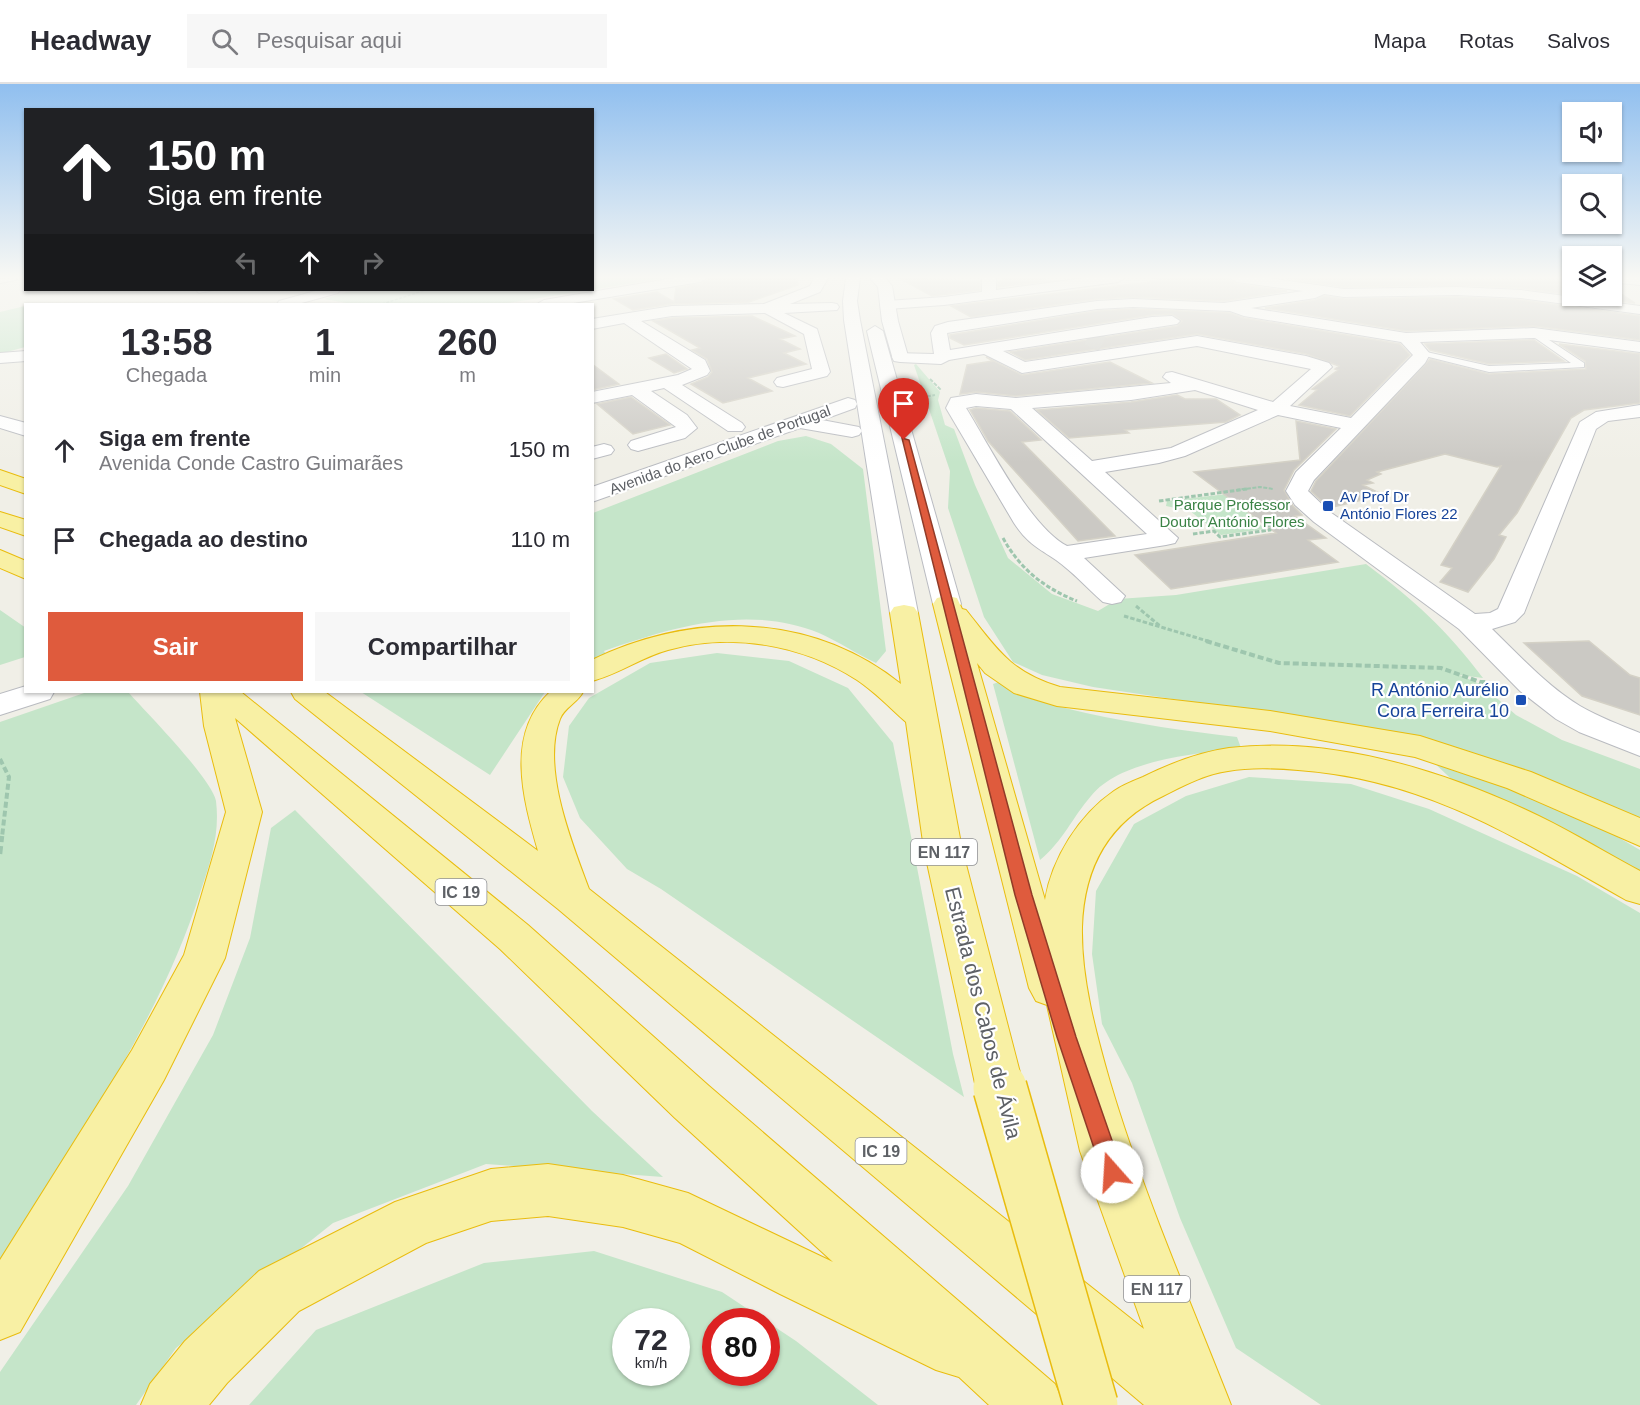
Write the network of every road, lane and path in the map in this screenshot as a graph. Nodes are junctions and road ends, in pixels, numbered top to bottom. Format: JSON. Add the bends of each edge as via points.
{"nodes":[{"id":1,"x":660,"y":340,"type":"edge"},
{"id":2,"x":814,"y":340,"type":"edge"},
{"id":3,"x":852,"y":340,"type":"edge"},
{"id":4,"x":882,"y":340,"type":"edge"},
{"id":5,"x":906,"y":340,"type":"edge"},
{"id":6,"x":940,"y":340,"type":"edge"},
{"id":7,"x":1058,"y":340,"type":"tunnel mouth"},
{"id":8,"x":1408,"y":340,"type":"edge"},
{"id":9,"x":1544,"y":340,"type":"edge"},
{"id":10,"x":1584,"y":340,"type":"edge"},
{"id":11,"x":1640,"y":347,"type":"edge"},
{"id":12,"x":987,"y":349,"type":"junction"},
{"id":13,"x":1115,"y":351,"type":"junction"},
{"id":14,"x":1422,"y":354,"type":"junction"},
{"id":15,"x":24,"y":356,"type":"edge"},
{"id":16,"x":943,"y":356,"type":"junction"},
{"id":17,"x":0,"y":358,"type":"edge"},
{"id":18,"x":908,"y":358,"type":"junction"},
{"id":19,"x":674,"y":381,"type":"junction"},
{"id":20,"x":783,"y":382,"type":"dead end"},
{"id":21,"x":1192,"y":385,"type":"junction"},
{"id":22,"x":904,"y":387,"type":"junction"},
{"id":23,"x":635,"y":389,"type":"junction"},
{"id":24,"x":853,"y":391,"type":"junction"},
{"id":25,"x":594,"y":398,"type":"edge"},
{"id":26,"x":1276,"y":409,"type":"junction"},
{"id":27,"x":1024,"y":411,"type":"junction"},
{"id":28,"x":1640,"y":411,"type":"edge"},
{"id":29,"x":0,"y":422,"type":"edge"},
{"id":30,"x":799,"y":422,"type":"junction"},
{"id":31,"x":1353,"y":424,"type":"junction"},
{"id":32,"x":735,"y":427,"type":"junction"},
{"id":33,"x":24,"y":429,"type":"edge"},
{"id":34,"x":852,"y":431,"type":"junction"},
{"id":35,"x":757,"y":437,"type":"junction"},
{"id":36,"x":638,"y":446,"type":"dead end"},
{"id":37,"x":879,"y":465,"type":"junction"},
{"id":38,"x":1088,"y":468,"type":"junction"},
{"id":39,"x":594,"y":475,"type":"edge"},
{"id":40,"x":0,"y":477,"type":"edge"},
{"id":41,"x":24,"y":486,"type":"edge"},
{"id":42,"x":1298,"y":491,"type":"junction"},
{"id":43,"x":594,"y":494,"type":"edge"},
{"id":44,"x":1128,"y":504,"type":"junction"},
{"id":45,"x":1322,"y":517,"type":"junction"},
{"id":46,"x":0,"y":519,"type":"edge"},
{"id":47,"x":24,"y":528,"type":"edge"},
{"id":48,"x":999,"y":530,"type":"dead end"},
{"id":49,"x":1166,"y":538,"type":"junction"},
{"id":50,"x":1064,"y":554,"type":"junction"},
{"id":51,"x":0,"y":558,"type":"edge"},
{"id":52,"x":24,"y":570,"type":"edge"},
{"id":53,"x":948,"y":604,"type":"junction"},
{"id":54,"x":1086,"y":604,"type":"dead end"},
{"id":55,"x":1116,"y":605,"type":"junction"},
{"id":56,"x":904,"y":614,"type":"joint"},
{"id":57,"x":1469,"y":622,"type":"junction"},
{"id":58,"x":1163,"y":628,"type":"junction"},
{"id":59,"x":594,"y":671,"type":"edge"},
{"id":60,"x":24,"y":674,"type":"edge"},
{"id":61,"x":1531,"y":684,"type":"junction"},
{"id":62,"x":30,"y":693,"type":"edge"},
{"id":63,"x":215,"y":693,"type":"edge"},
{"id":64,"x":224,"y":693,"type":"edge"},
{"id":65,"x":307,"y":693,"type":"edge"},
{"id":66,"x":567,"y":693,"type":"edge"},
{"id":67,"x":2,"y":696,"type":"edge"},
{"id":68,"x":921,"y":718,"type":"junction"},
{"id":69,"x":1640,"y":745,"type":"edge"},
{"id":70,"x":0,"y":759,"type":"edge"},
{"id":71,"x":1640,"y":833,"type":"edge"},
{"id":72,"x":0,"y":854,"type":"edge"},
{"id":73,"x":1640,"y":890,"type":"edge"},
{"id":74,"x":572,"y":898,"type":"junction"},
{"id":75,"x":1112,"y":1172,"type":"junction"},
{"id":76,"x":0,"y":1312,"type":"edge"},
{"id":77,"x":991,"y":1365,"type":"junction"},
{"id":78,"x":171,"y":1405,"type":"edge"},
{"id":79,"x":1034,"y":1405,"type":"edge"},
{"id":80,"x":1091,"y":1405,"type":"edge"},
{"id":81,"x":1191,"y":1405,"type":"edge"},
{"id":82,"x":1201,"y":1405,"type":"edge"}],
"edges":[{"from":1,"to":19,"type":"street","via":[[701,369]]},
{"from":2,"to":20,"type":"street","via":[[821,372]]},
{"from":3,"to":24,"type":"street"},
{"from":4,"to":22,"type":"street"},
{"from":5,"to":18,"type":"street"},
{"from":6,"to":16,"type":"street"},
{"from":7,"to":12,"type":"street"},
{"from":8,"to":14,"type":"street"},
{"from":9,"to":14,"type":"lane","via":[[1581,365],[1489,369]]},
{"from":10,"to":11,"type":"street"},
{"from":12,"to":13,"type":"street","via":[[1022,368]]},
{"from":12,"to":16,"type":"street"},
{"from":13,"to":21,"type":"street"},
{"from":13,"to":26,"type":"street","via":[[1197,341],[1323,368]]},
{"from":14,"to":31,"type":"street"},
{"from":15,"to":17,"type":"street"},
{"from":16,"to":18,"type":"street"},
{"from":18,"to":22,"type":"street"},
{"from":18,"to":22,"type":"path","via":[[942,394]]},
{"from":19,"to":23,"type":"street"},
{"from":19,"to":32,"type":"street"},
{"from":21,"to":26,"type":"street"},
{"from":21,"to":27,"type":"street","via":[[1104,396],[1123,411]]},
{"from":22,"to":24,"type":"street"},
{"from":22,"to":53,"type":"street","via":[[904,440]]},
{"from":23,"to":25,"type":"street"},
{"from":23,"to":36,"type":"street","via":[[687,428]]},
{"from":24,"to":30,"type":"street","name":"Avenida do Aero Clube de Portugal"},
{"from":24,"to":32,"type":"street","name":"Avenida do Aero Clube de Portugal"},
{"from":24,"to":34,"type":"street"},
{"from":24,"to":37,"type":"street"},
{"from":26,"to":31,"type":"street"},
{"from":26,"to":38,"type":"street","via":[[1159,458]]},
{"from":27,"to":38,"type":"street"},
{"from":27,"to":50,"type":"street","via":[[976,400],[958,402],[956,408],[1036,537]]},
{"from":28,"to":57,"type":"street","via":[[1603,416],[1587,426],[1510,613],[1496,621]]},
{"from":29,"to":33,"type":"street"},
{"from":30,"to":34,"type":"street"},
{"from":30,"to":35,"type":"street","name":"Avenida do Aero Clube de Portugal"},
{"from":31,"to":42,"type":"street","via":[[1304,477]]},
{"from":32,"to":35,"type":"street"},
{"from":32,"to":39,"type":"street","name":"Avenida do Aero Clube de Portugal"},
{"from":34,"to":37,"type":"street"},
{"from":35,"to":43,"type":"street","name":"Avenida do Aero Clube de Portugal"},
{"from":37,"to":56,"type":"street"},
{"from":38,"to":44,"type":"street"},
{"from":40,"to":41,"type":"highway"},
{"from":42,"to":44,"type":"path","via":[[1260,488]]},
{"from":42,"to":45,"type":"street"},
{"from":44,"to":49,"type":"street"},
{"from":45,"to":49,"type":"path","via":[[1220,537],[1214,531]]},
{"from":45,"to":57,"type":"street"},
{"from":46,"to":47,"type":"highway"},
{"from":48,"to":54,"type":"path","via":[[1012,556],[1031,574],[1053,592]]},
{"from":49,"to":50,"type":"street"},
{"from":50,"to":55,"type":"street"},
{"from":51,"to":52,"type":"highway"},
{"from":53,"to":71,"type":"highway","via":[[996,667],[1025,686],[1057,696],[1270,721],[1420,747],[1519,780]]},
{"from":53,"to":75,"type":"highway","number":"EN 117","via":[[1024,895]]},
{"from":55,"to":58,"type":"path"},
{"from":55,"to":58,"type":"path","via":[[1140,607]]},
{"from":56,"to":68,"type":"highway","name":"Estrada dos Cabos de Ávila","number":"EN 117"},
{"from":57,"to":61,"type":"street"},
{"from":58,"to":61,"type":"path","via":[[1279,663],[1441,668],[1480,682]]},
{"from":59,"to":68,"type":"highway","via":[[658,643],[737,633],[805,644],[839,658],[869,675]]},
{"from":60,"to":67,"type":"street"},
{"from":61,"to":69,"type":"street","via":[[1590,725]]},
{"from":62,"to":67,"type":"street"},
{"from":63,"to":76,"type":"highway","via":[[220,726],[244,812],[204,958],[148,1065]]},
{"from":64,"to":77,"type":"highway","number":"IC 19","via":[[514,937],[692,1102]]},
{"from":65,"to":74,"type":"highway","number":"IC 19"},
{"from":66,"to":74,"type":"highway","via":[[544,717],[537,752],[546,814]]},
{"from":68,"to":80,"type":"highway","name":"Estrada dos Cabos de Ávila","number":"EN 117","bridge":true,"via":[[943,849],[1000,1088]]},
{"from":70,"to":72,"type":"path","via":[[9,777]]},
{"from":73,"to":75,"type":"highway","via":[[1494,810],[1386,773],[1322,760],[1226,760],[1171,777],[1128,799],[1105,820],[1076,858],[1065,898],[1061,956],[1075,1031]]},
{"from":74,"to":81,"type":"highway","number":"IC 19"},
{"from":75,"to":82,"type":"highway","number":"EN 117"},
{"from":77,"to":78,"type":"highway","via":[[688,1219],[622,1201],[548,1190],[491,1195],[414,1221],[279,1291],[206,1362]]},
{"from":77,"to":79,"type":"highway","number":"IC 19"}]}
